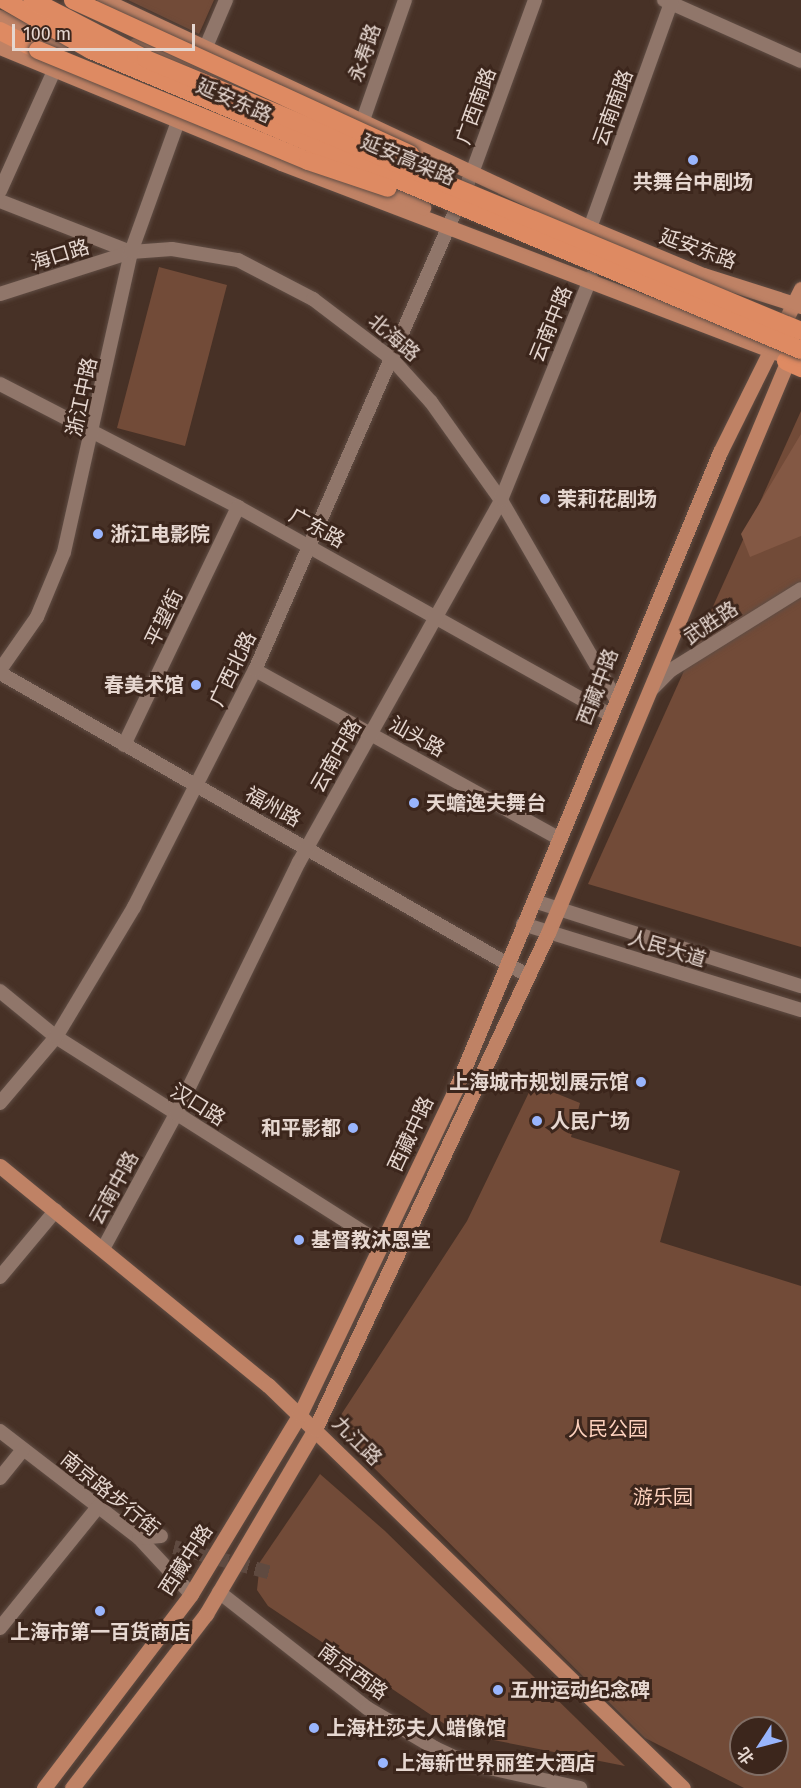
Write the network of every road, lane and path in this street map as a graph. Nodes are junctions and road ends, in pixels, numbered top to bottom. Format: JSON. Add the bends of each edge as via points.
{"nodes":[{"id":1,"x":4,"y":0,"type":"edge"},
{"id":2,"x":32,"y":0,"type":"edge"},
{"id":3,"x":44,"y":0,"type":"edge"},
{"id":4,"x":73,"y":0,"type":"edge"},
{"id":5,"x":104,"y":0,"type":"edge"},
{"id":6,"x":225,"y":0,"type":"edge"},
{"id":7,"x":405,"y":0,"type":"edge"},
{"id":8,"x":535,"y":0,"type":"edge"},
{"id":9,"x":669,"y":1,"type":"edge"},
{"id":10,"x":0,"y":17,"type":"edge"},
{"id":11,"x":0,"y":31,"type":"edge"},
{"id":12,"x":0,"y":47,"type":"edge"},
{"id":13,"x":205,"y":50,"type":"junction"},
{"id":14,"x":801,"y":61,"type":"edge"},
{"id":15,"x":197,"y":69,"type":"junction"},
{"id":16,"x":53,"y":73,"type":"junction"},
{"id":17,"x":185,"y":103,"type":"junction"},
{"id":18,"x":363,"y":120,"type":"junction"},
{"id":19,"x":177,"y":121,"type":"junction"},
{"id":20,"x":388,"y":131,"type":"junction"},
{"id":21,"x":472,"y":173,"type":"junction"},
{"id":22,"x":0,"y":191,"type":"edge"},
{"id":23,"x":0,"y":201,"type":"edge"},
{"id":24,"x":450,"y":224,"type":"junction"},
{"id":25,"x":590,"y":228,"type":"junction"},
{"id":26,"x":521,"y":236,"type":"junction"},
{"id":27,"x":131,"y":252,"type":"junction"},
{"id":28,"x":591,"y":277,"type":"junction"},
{"id":29,"x":0,"y":294,"type":"edge"},
{"id":30,"x":798,"y":299,"type":"edge"},
{"id":31,"x":801,"y":319,"type":"edge"},
{"id":32,"x":801,"y":333,"type":"edge"},
{"id":33,"x":770,"y":350,"type":"junction"},
{"id":34,"x":392,"y":359,"type":"junction"},
{"id":35,"x":796,"y":361,"type":"edge"},
{"id":36,"x":0,"y":384,"type":"edge"},
{"id":37,"x":95,"y":432,"type":"junction"},
{"id":38,"x":501,"y":500,"type":"junction"},
{"id":39,"x":238,"y":507,"type":"junction"},
{"id":40,"x":313,"y":548,"type":"junction"},
{"id":41,"x":801,"y":589,"type":"edge"},
{"id":42,"x":435,"y":618,"type":"junction"},
{"id":43,"x":255,"y":670,"type":"junction"},
{"id":44,"x":0,"y":671,"type":"edge"},
{"id":45,"x":646,"y":695,"type":"junction"},
{"id":46,"x":616,"y":699,"type":"junction"},
{"id":47,"x":610,"y":715,"type":"junction"},
{"id":48,"x":371,"y":734,"type":"junction"},
{"id":49,"x":124,"y":745,"type":"junction"},
{"id":50,"x":197,"y":787,"type":"junction"},
{"id":51,"x":560,"y":839,"type":"junction"},
{"id":52,"x":307,"y":848,"type":"junction"},
{"id":53,"x":534,"y":901,"type":"junction"},
{"id":54,"x":558,"y":910,"type":"junction"},
{"id":55,"x":523,"y":924,"type":"junction"},
{"id":56,"x":548,"y":933,"type":"junction"},
{"id":57,"x":506,"y":963,"type":"junction"},
{"id":58,"x":527,"y":975,"type":"junction"},
{"id":59,"x":801,"y":986,"type":"edge"},
{"id":60,"x":0,"y":991,"type":"edge"},
{"id":61,"x":801,"y":1010,"type":"edge"},
{"id":62,"x":56,"y":1037,"type":"junction"},
{"id":63,"x":0,"y":1103,"type":"edge"},
{"id":64,"x":176,"y":1114,"type":"junction"},
{"id":65,"x":0,"y":1166,"type":"edge"},
{"id":66,"x":56,"y":1210,"type":"junction"},
{"id":67,"x":382,"y":1244,"type":"junction"},
{"id":68,"x":103,"y":1249,"type":"junction"},
{"id":69,"x":0,"y":1277,"type":"edge"},
{"id":70,"x":300,"y":1414,"type":"junction"},
{"id":71,"x":315,"y":1429,"type":"junction"},
{"id":72,"x":0,"y":1431,"type":"edge"},
{"id":73,"x":23,"y":1450,"type":"junction"},
{"id":74,"x":0,"y":1478,"type":"edge"},
{"id":75,"x":98,"y":1508,"type":"junction"},
{"id":76,"x":161,"y":1536,"type":"tunnel mouth"},
{"id":77,"x":139,"y":1538,"type":"junction"},
{"id":78,"x":219,"y":1592,"type":"junction"},
{"id":79,"x":190,"y":1594,"type":"junction"},
{"id":80,"x":0,"y":1628,"type":"edge"},
{"id":81,"x":663,"y":1770,"type":"junction"},
{"id":82,"x":44,"y":1788,"type":"edge"},
{"id":83,"x":72,"y":1788,"type":"edge"},
{"id":84,"x":580,"y":1788,"type":"edge"},
{"id":85,"x":683,"y":1788,"type":"edge"},
{"id":86,"x":697,"y":1788,"type":"edge"}],
"edges":[{"from":1,"to":26,"type":"highway","name":"延安高架路","bridge":true,"via":[[90,50]]},
{"from":2,"to":32,"type":"highway","name":"延安高架路","bridge":true,"via":[[146,59]]},
{"from":3,"to":15,"type":"main road","name":"延安东路","via":[[90,26]]},
{"from":4,"to":31,"type":"highway","bridge":true,"via":[[507,199]]},
{"from":5,"to":13,"type":"main road","name":"延安东路"},
{"from":6,"to":13,"type":"street","name":"浙江中路"},
{"from":7,"to":18,"type":"street","name":"永寿路"},
{"from":8,"to":21,"type":"street","name":"广西南路"},
{"from":9,"to":14,"type":"street"},
{"from":9,"to":25,"type":"street","name":"云南南路"},
{"from":10,"to":17,"type":"main road","name":"延安东路","via":[[50,46]]},
{"from":11,"to":26,"type":"highway","bridge":true,"via":[[308,162]]},
{"from":12,"to":16,"type":"main road","name":"延安东路"},
{"from":13,"to":15,"type":"street","name":"浙江中路"},
{"from":13,"to":18,"type":"main road","name":"延安东路"},
{"from":15,"to":17,"type":"street","name":"浙江中路"},
{"from":15,"to":20,"type":"main road","name":"延安东路","via":[[316,117]]},
{"from":16,"to":19,"type":"main road","name":"延安东路"},
{"from":16,"to":22,"type":"street"},
{"from":17,"to":19,"type":"street","name":"浙江中路"},
{"from":17,"to":24,"type":"main road","name":"延安东路","via":[[387,185]]},
{"from":18,"to":20,"type":"main road","name":"延安东路"},
{"from":19,"to":24,"type":"main road","name":"延安东路"},
{"from":19,"to":27,"type":"street","name":"浙江中路"},
{"from":20,"to":21,"type":"main road","name":"延安东路"},
{"from":21,"to":24,"type":"street","name":"广西南路"},
{"from":21,"to":25,"type":"main road","name":"延安东路"},
{"from":23,"to":27,"type":"street","name":"北海路"},
{"from":24,"to":28,"type":"main road","name":"延安东路"},
{"from":24,"to":34,"type":"street","name":"广西北路"},
{"from":25,"to":30,"type":"main road","name":"延安东路","via":[[703,275]]},
{"from":26,"to":35,"type":"highway","name":"延安高架路","bridge":true},
{"from":27,"to":29,"type":"street","name":"海口路"},
{"from":27,"to":34,"type":"street","name":"北海路","via":[[172,249],[238,260],[313,299]]},
{"from":27,"to":37,"type":"street","name":"浙江中路"},
{"from":28,"to":33,"type":"main road","name":"延安东路"},
{"from":28,"to":38,"type":"street","name":"云南中路"},
{"from":30,"to":33,"type":"main road","name":"西藏中路"},
{"from":32,"to":35,"type":"main road","name":"西藏中路"},
{"from":33,"to":35,"type":"main road","name":"延安东路"},
{"from":33,"to":46,"type":"main road","name":"西藏中路","via":[[720,452]]},
{"from":34,"to":38,"type":"street","name":"北海路","via":[[431,402]]},
{"from":34,"to":40,"type":"street","name":"广西北路"},
{"from":35,"to":45,"type":"main road","name":"西藏中路"},
{"from":36,"to":37,"type":"street","name":"广东路"},
{"from":37,"to":39,"type":"street","name":"广东路"},
{"from":37,"to":44,"type":"street","name":"浙江中路","via":[[67,542],[46,599]]},
{"from":38,"to":42,"type":"street","name":"云南中路"},
{"from":38,"to":46,"type":"street","name":"北海路"},
{"from":39,"to":40,"type":"street","name":"广东路"},
{"from":39,"to":49,"type":"street","name":"平望街"},
{"from":40,"to":42,"type":"street","name":"广东路"},
{"from":40,"to":43,"type":"street","name":"广西北路"},
{"from":41,"to":45,"type":"street","name":"武胜路","via":[[671,670]]},
{"from":42,"to":47,"type":"street","name":"广东路"},
{"from":42,"to":48,"type":"street","name":"云南中路"},
{"from":43,"to":48,"type":"street","name":"汕头路"},
{"from":43,"to":50,"type":"street","name":"广西北路"},
{"from":44,"to":49,"type":"street","name":"福州路"},
{"from":45,"to":54,"type":"main road","name":"西藏中路"},
{"from":46,"to":47,"type":"main road","name":"西藏中路"},
{"from":47,"to":51,"type":"main road","name":"西藏中路"},
{"from":48,"to":51,"type":"street","name":"汕头路"},
{"from":48,"to":52,"type":"street","name":"云南中路"},
{"from":49,"to":50,"type":"street","name":"福州路"},
{"from":50,"to":52,"type":"street","name":"福州路"},
{"from":50,"to":62,"type":"street","name":"广西北路","via":[[134,907]]},
{"from":51,"to":53,"type":"main road","name":"西藏中路"},
{"from":52,"to":57,"type":"street","name":"福州路"},
{"from":52,"to":64,"type":"street","name":"云南中路"},
{"from":53,"to":54,"type":"street","name":"人民大道"},
{"from":53,"to":55,"type":"main road","name":"西藏中路"},
{"from":54,"to":56,"type":"main road","name":"西藏中路"},
{"from":54,"to":59,"type":"street","name":"人民大道"},
{"from":55,"to":56,"type":"street","name":"人民大道"},
{"from":55,"to":57,"type":"main road","name":"西藏中路"},
{"from":56,"to":58,"type":"main road","name":"西藏中路"},
{"from":56,"to":61,"type":"street","name":"人民大道"},
{"from":57,"to":58,"type":"street","name":"福州路"},
{"from":57,"to":67,"type":"main road","name":"西藏中路","via":[[456,1088]]},
{"from":58,"to":71,"type":"main road","name":"西藏中路"},
{"from":60,"to":62,"type":"street","name":"汉口路"},
{"from":62,"to":63,"type":"street","name":"广西北路"},
{"from":62,"to":64,"type":"street","name":"汉口路"},
{"from":64,"to":67,"type":"street","name":"汉口路"},
{"from":64,"to":68,"type":"street","name":"云南中路"},
{"from":65,"to":66,"type":"main road","name":"九江路"},
{"from":66,"to":68,"type":"main road","name":"九江路"},
{"from":66,"to":69,"type":"street"},
{"from":67,"to":70,"type":"main road","name":"西藏中路"},
{"from":68,"to":70,"type":"main road","name":"九江路"},
{"from":70,"to":71,"type":"main road","name":"九江路"},
{"from":70,"to":79,"type":"main road","name":"西藏中路"},
{"from":71,"to":78,"type":"main road","name":"西藏中路"},
{"from":71,"to":81,"type":"main road","name":"九江路"},
{"from":72,"to":73,"type":"street","name":"南京路步行街"},
{"from":73,"to":74,"type":"street"},
{"from":73,"to":75,"type":"street","name":"南京路步行街"},
{"from":75,"to":77,"type":"street","name":"南京路步行街"},
{"from":75,"to":80,"type":"street"},
{"from":76,"to":77,"type":"street"},
{"from":77,"to":79,"type":"street","name":"南京路步行街"},
{"from":78,"to":83,"type":"main road","name":"西藏中路"},
{"from":78,"to":84,"type":"street","name":"南京西路","via":[[367,1708],[435,1748],[467,1763]]},
{"from":79,"to":82,"type":"main road","name":"西藏中路"},
{"from":81,"to":85,"type":"main road","name":"九江路"},
{"from":81,"to":86,"type":"main road","name":"九江路"}]}
